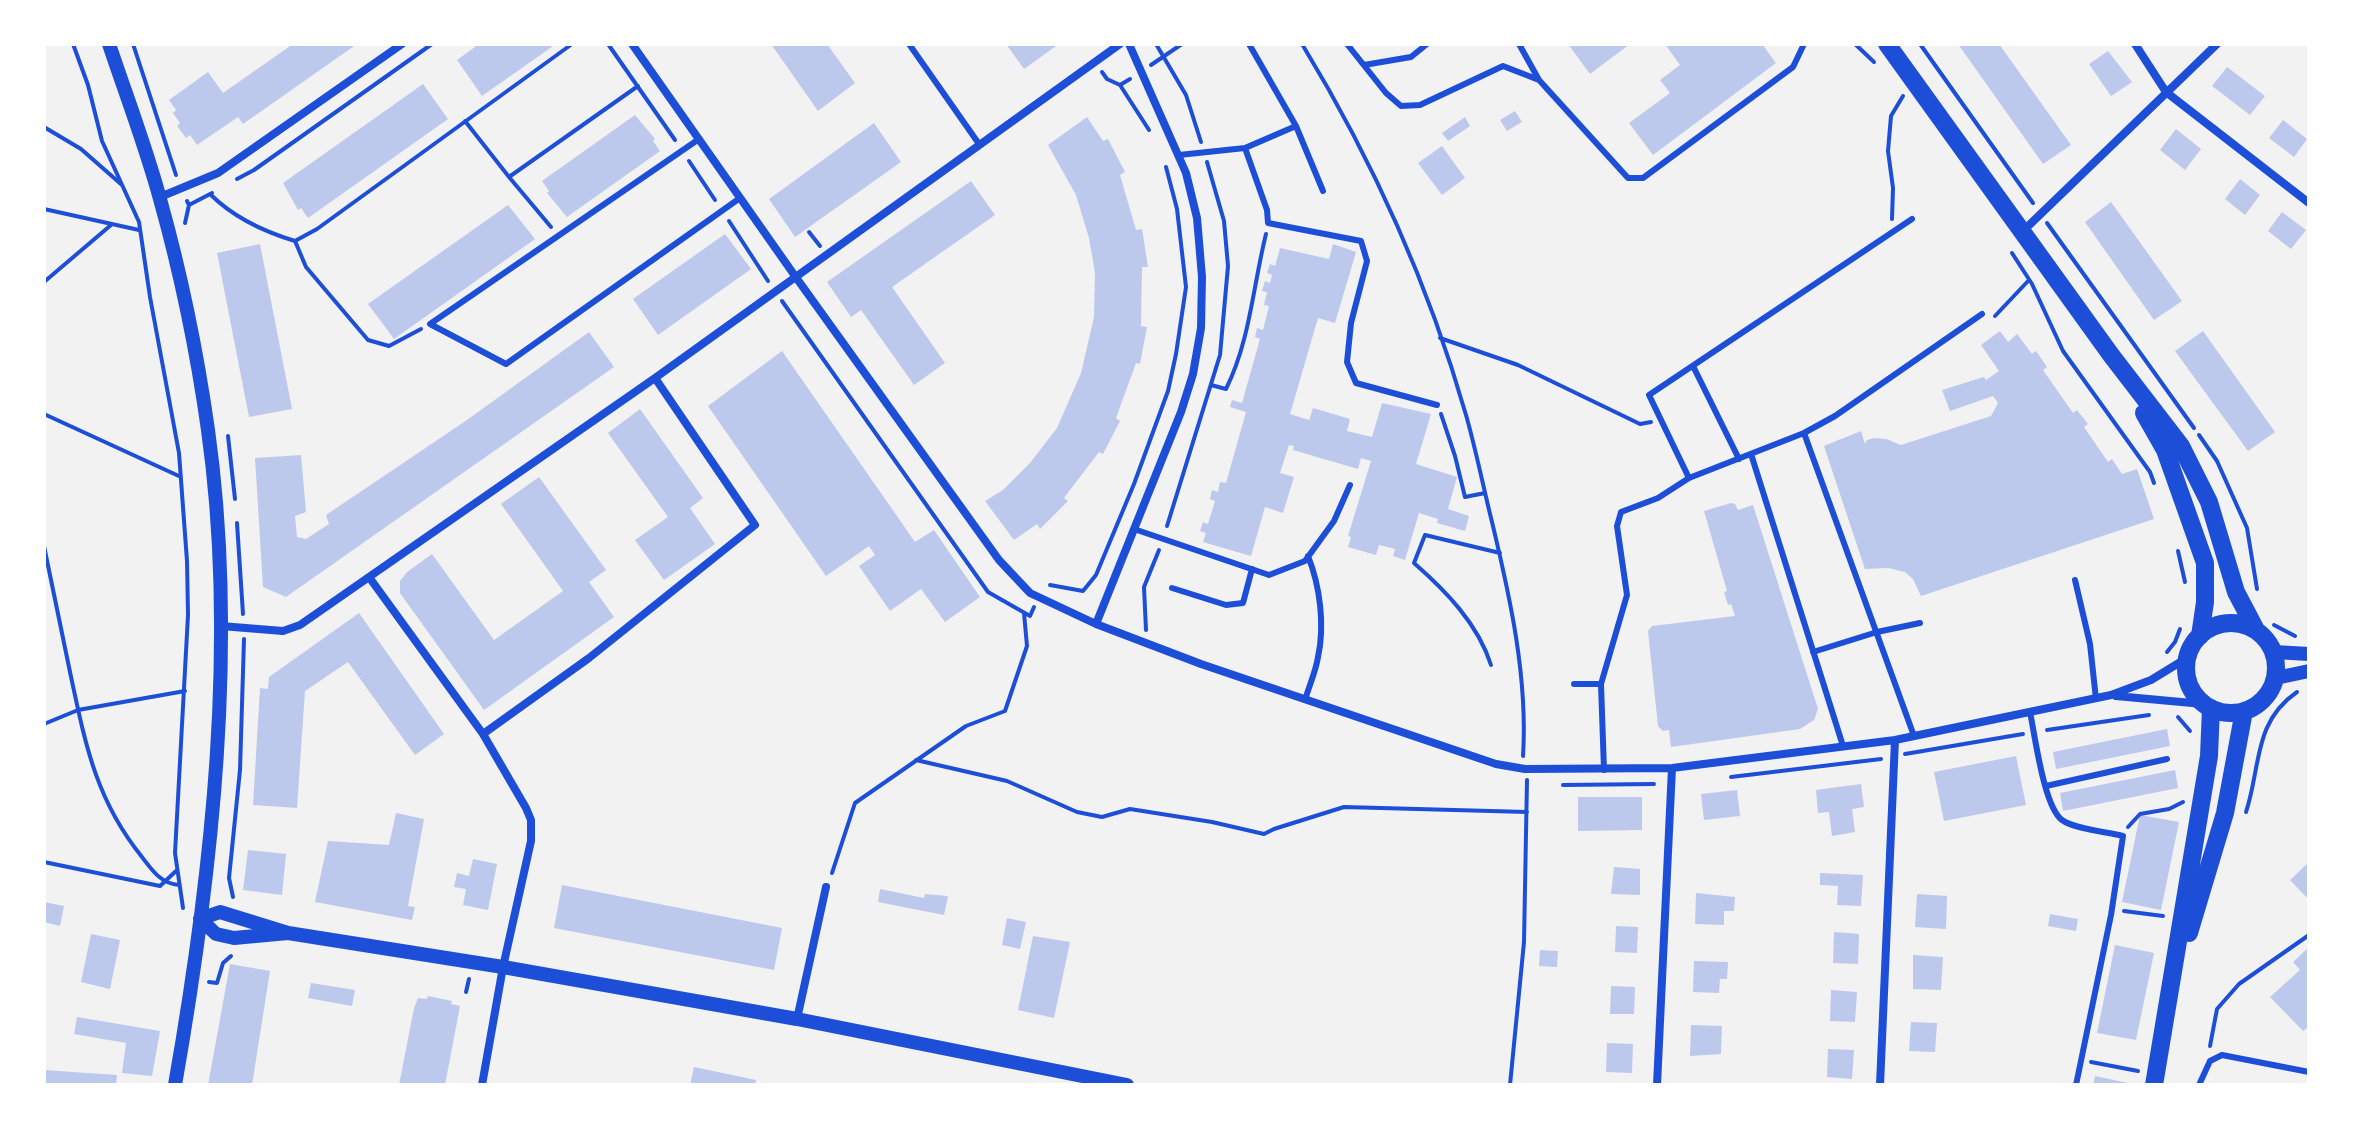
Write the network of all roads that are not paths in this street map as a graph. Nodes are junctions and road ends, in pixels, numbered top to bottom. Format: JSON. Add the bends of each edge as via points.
{"nodes":[{"id":1,"x":109,"y":44,"type":"edge"},
{"id":2,"x":402,"y":44,"type":"edge"},
{"id":3,"x":632,"y":44,"type":"edge"},
{"id":4,"x":909,"y":44,"type":"edge"},
{"id":5,"x":1120,"y":44,"type":"edge"},
{"id":6,"x":1129,"y":44,"type":"edge"},
{"id":7,"x":1249,"y":44,"type":"edge"},
{"id":8,"x":1347,"y":44,"type":"edge"},
{"id":9,"x":1427,"y":44,"type":"edge"},
{"id":10,"x":1519,"y":44,"type":"edge"},
{"id":11,"x":1804,"y":44,"type":"edge"},
{"id":12,"x":1887,"y":44,"type":"edge"},
{"id":13,"x":2135,"y":44,"type":"edge"},
{"id":14,"x":2217,"y":44,"type":"edge"},
{"id":15,"x":1364,"y":65,"type":"junction"},
{"id":16,"x":1539,"y":80,"type":"junction"},
{"id":17,"x":2166,"y":92,"type":"junction"},
{"id":18,"x":1296,"y":126,"type":"junction"},
{"id":19,"x":699,"y":139,"type":"junction"},
{"id":20,"x":979,"y":144,"type":"junction"},
{"id":21,"x":1245,"y":148,"type":"junction"},
{"id":22,"x":1179,"y":155,"type":"junction"},
{"id":23,"x":1323,"y":191,"type":"dead end"},
{"id":24,"x":160,"y":197,"type":"junction"},
{"id":25,"x":740,"y":198,"type":"junction"},
{"id":26,"x":2309,"y":202,"type":"edge"},
{"id":27,"x":1912,"y":219,"type":"dead end"},
{"id":28,"x":2022,"y":232,"type":"junction"},
{"id":29,"x":795,"y":276,"type":"junction"},
{"id":30,"x":1982,"y":314,"type":"road end"},
{"id":31,"x":2111,"y":355,"type":"junction"},
{"id":32,"x":1693,"y":366,"type":"junction"},
{"id":33,"x":655,"y":378,"type":"junction"},
{"id":34,"x":1437,"y":405,"type":"road end"},
{"id":35,"x":1804,"y":433,"type":"junction"},
{"id":36,"x":1751,"y":454,"type":"junction"},
{"id":37,"x":1739,"y":459,"type":"junction"},
{"id":38,"x":1689,"y":478,"type":"junction"},
{"id":39,"x":1350,"y":485,"type":"dead end"},
{"id":40,"x":1134,"y":529,"type":"junction"},
{"id":41,"x":1308,"y":556,"type":"junction"},
{"id":42,"x":1252,"y":569,"type":"junction"},
{"id":43,"x":369,"y":577,"type":"junction"},
{"id":44,"x":2075,"y":580,"type":"dead end"},
{"id":45,"x":1172,"y":588,"type":"dead end"},
{"id":46,"x":1920,"y":623,"type":"dead end"},
{"id":47,"x":1096,"y":624,"type":"junction"},
{"id":48,"x":221,"y":626,"type":"junction"},
{"id":49,"x":2256,"y":630,"type":"junction"},
{"id":50,"x":1877,"y":632,"type":"junction"},
{"id":51,"x":2200,"y":636,"type":"junction"},
{"id":52,"x":2306,"y":647,"type":"edge"},
{"id":53,"x":1813,"y":652,"type":"junction"},
{"id":54,"x":2274,"y":652,"type":"junction"},
{"id":55,"x":2187,"y":658,"type":"junction"},
{"id":56,"x":2276,"y":678,"type":"junction"},
{"id":57,"x":2308,"y":678,"type":"edge"},
{"id":58,"x":1574,"y":684,"type":"dead end"},
{"id":59,"x":1601,"y":684,"type":"junction"},
{"id":60,"x":2111,"y":695,"type":"junction"},
{"id":61,"x":2096,"y":699,"type":"junction"},
{"id":62,"x":1305,"y":700,"type":"junction"},
{"id":63,"x":2207,"y":706,"type":"junction"},
{"id":64,"x":2244,"y":711,"type":"junction"},
{"id":65,"x":2030,"y":712,"type":"junction"},
{"id":66,"x":483,"y":734,"type":"junction"},
{"id":67,"x":1914,"y":736,"type":"junction"},
{"id":68,"x":1895,"y":740,"type":"junction"},
{"id":69,"x":1843,"y":746,"type":"junction"},
{"id":70,"x":2167,"y":759,"type":"dead end"},
{"id":71,"x":1672,"y":768,"type":"junction"},
{"id":72,"x":1604,"y":770,"type":"junction"},
{"id":73,"x":2046,"y":786,"type":"junction"},
{"id":74,"x":826,"y":887,"type":"dead end"},
{"id":75,"x":200,"y":919,"type":"junction"},
{"id":76,"x":288,"y":933,"type":"junction"},
{"id":77,"x":503,"y":967,"type":"junction"},
{"id":78,"x":2166,"y":1008,"type":"junction"},
{"id":79,"x":797,"y":1019,"type":"junction"},
{"id":80,"x":2309,"y":1072,"type":"edge"},
{"id":81,"x":2147,"y":1078,"type":"edge"},
{"id":82,"x":175,"y":1085,"type":"edge"},
{"id":83,"x":482,"y":1085,"type":"edge"},
{"id":84,"x":1127,"y":1085,"type":"edge"},
{"id":85,"x":1657,"y":1085,"type":"edge"},
{"id":86,"x":1880,"y":1085,"type":"edge"},
{"id":87,"x":2076,"y":1085,"type":"edge"},
{"id":88,"x":2199,"y":1085,"type":"edge"}],
"edges":[{"from":1,"to":24,"type":"street"},
{"from":2,"to":24,"type":"street","via":[[218,173]]},
{"from":3,"to":19,"type":"street"},
{"from":4,"to":20,"type":"lane"},
{"from":5,"to":20,"type":"street"},
{"from":6,"to":22,"type":"street"},
{"from":7,"to":18,"type":"lane"},
{"from":8,"to":15,"type":"lane"},
{"from":9,"to":15,"type":"lane","via":[[1411,57]]},
{"from":10,"to":16,"type":"lane"},
{"from":11,"to":16,"type":"lane","via":[[1793,67],[1643,178],[1628,178]]},
{"from":12,"to":28,"type":"main road"},
{"from":13,"to":17,"type":"street"},
{"from":14,"to":17,"type":"street"},
{"from":15,"to":16,"type":"lane","via":[[1401,106],[1420,105],[1503,66]]},
{"from":17,"to":26,"type":"street"},
{"from":17,"to":28,"type":"street"},
{"from":18,"to":21,"type":"lane"},
{"from":18,"to":23,"type":"lane"},
{"from":19,"to":25,"type":"street"},
{"from":19,"to":25,"type":"lane","via":[[430,324],[506,364]]},
{"from":20,"to":29,"type":"street"},
{"from":21,"to":22,"type":"lane"},
{"from":21,"to":34,"type":"lane","via":[[1268,223],[1361,241],[1367,261],[1347,362],[1356,383]]},
{"from":22,"to":40,"type":"street","via":[[1197,218],[1201,328],[1181,412]]},
{"from":24,"to":48,"type":"street","via":[[190,323],[208,431]]},
{"from":25,"to":29,"type":"street"},
{"from":27,"to":32,"type":"lane"},
{"from":28,"to":31,"type":"main road"},
{"from":29,"to":33,"type":"street"},
{"from":29,"to":47,"type":"street","via":[[1016,580],[1038,597]]},
{"from":30,"to":35,"type":"lane"},
{"from":31,"to":49,"type":"main road","via":[[2181,446],[2209,502],[2236,592]]},
{"from":31,"to":51,"type":"main road","via":[[2165,450],[2205,563]]},
{"from":32,"to":37,"type":"lane"},
{"from":32,"to":38,"type":"lane","via":[[1649,395]]},
{"from":33,"to":43,"type":"street"},
{"from":33,"to":66,"type":"street","via":[[755,525],[589,658]]},
{"from":35,"to":36,"type":"lane"},
{"from":35,"to":50,"type":"lane"},
{"from":36,"to":37,"type":"lane"},
{"from":36,"to":53,"type":"lane"},
{"from":37,"to":38,"type":"lane"},
{"from":38,"to":59,"type":"lane","via":[[1658,498],[1621,512],[1617,526],[1627,595]]},
{"from":39,"to":41,"type":"lane","via":[[1334,521]]},
{"from":40,"to":42,"type":"lane"},
{"from":40,"to":47,"type":"street"},
{"from":41,"to":42,"type":"lane","via":[[1269,575]]},
{"from":41,"to":62,"type":"lane","via":[[1320,614],[1319,656]]},
{"from":42,"to":45,"type":"lane","via":[[1243,603],[1226,605]]},
{"from":43,"to":48,"type":"street","via":[[283,631]]},
{"from":43,"to":66,"type":"street"},
{"from":44,"to":61,"type":"lane"},
{"from":46,"to":50,"type":"lane"},
{"from":47,"to":62,"type":"street"},
{"from":48,"to":75,"type":"street","via":[[215,792]]},
{"from":49,"to":51,"type":"main road","via":[[2219,624]]},
{"from":49,"to":54,"type":"main road"},
{"from":50,"to":53,"type":"lane"},
{"from":50,"to":67,"type":"lane"},
{"from":51,"to":55,"type":"main road"},
{"from":52,"to":54,"type":"street"},
{"from":53,"to":69,"type":"lane"},
{"from":54,"to":56,"type":"main road"},
{"from":55,"to":60,"type":"street","via":[[2151,680]]},
{"from":55,"to":63,"type":"main road","via":[[2188,681]]},
{"from":56,"to":57,"type":"street"},
{"from":56,"to":64,"type":"main road","via":[[2264,699]]},
{"from":58,"to":59,"type":"lane"},
{"from":59,"to":72,"type":"lane"},
{"from":60,"to":61,"type":"street"},
{"from":60,"to":63,"type":"street"},
{"from":61,"to":65,"type":"street"},
{"from":62,"to":72,"type":"street","via":[[1496,764]]},
{"from":63,"to":64,"type":"main road","via":[[2227,713]]},
{"from":63,"to":78,"type":"main road","via":[[2209,756]]},
{"from":64,"to":78,"type":"main road","via":[[2225,813]]},
{"from":65,"to":67,"type":"street"},
{"from":65,"to":73,"type":"lane"},
{"from":66,"to":77,"type":"street","via":[[531,820]]},
{"from":67,"to":68,"type":"street"},
{"from":68,"to":69,"type":"street"},
{"from":68,"to":86,"type":"street"},
{"from":69,"to":71,"type":"street"},
{"from":70,"to":73,"type":"lane"},
{"from":71,"to":72,"type":"street"},
{"from":71,"to":85,"type":"street"},
{"from":73,"to":87,"type":"lane","via":[[2055,813],[2065,822],[2123,836]]},
{"from":74,"to":79,"type":"street"},
{"from":75,"to":76,"type":"street","via":[[220,912]]},
{"from":75,"to":76,"type":"street","via":[[216,934],[234,938]]},
{"from":75,"to":82,"type":"street"},
{"from":76,"to":77,"type":"street"},
{"from":77,"to":79,"type":"street"},
{"from":77,"to":83,"type":"street"},
{"from":78,"to":81,"type":"main road"},
{"from":79,"to":84,"type":"street"},
{"from":80,"to":88,"type":"lane","via":[[2222,1055],[2210,1061]]}]}
